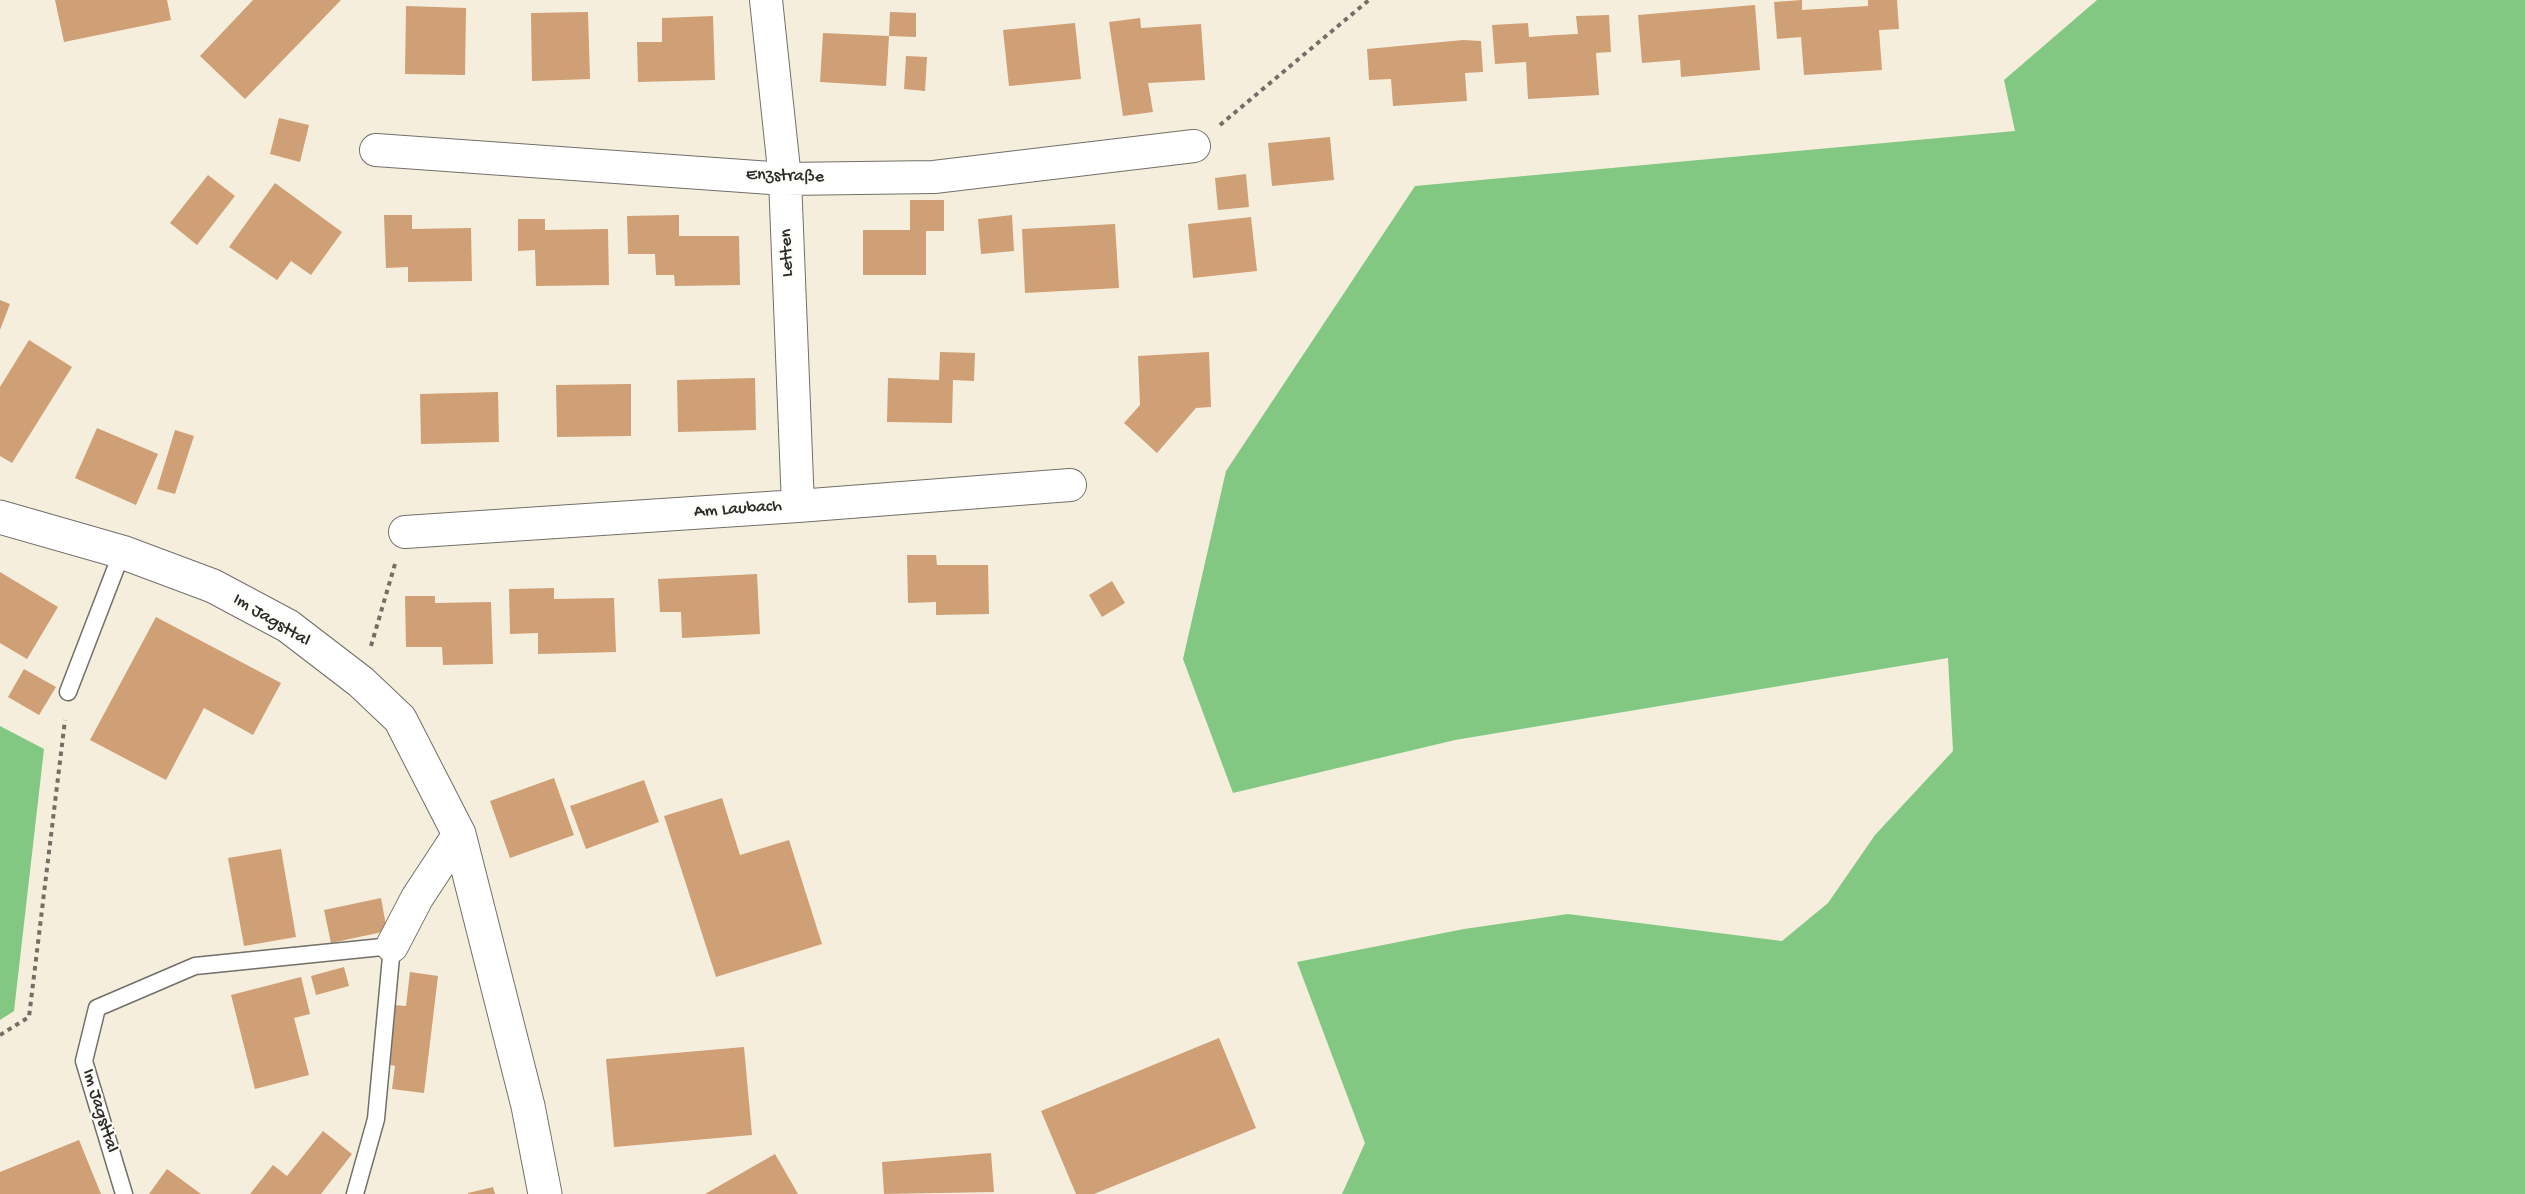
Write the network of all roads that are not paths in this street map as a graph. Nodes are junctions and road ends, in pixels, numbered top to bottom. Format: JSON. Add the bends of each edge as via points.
{"nodes":[{"id":1,"x":766,"y":0,"type":"edge"},
{"id":2,"x":1194,"y":146,"type":"road end"},
{"id":3,"x":376,"y":150,"type":"dead end"},
{"id":4,"x":785,"y":179,"type":"junction"},
{"id":5,"x":1070,"y":485,"type":"dead end"},
{"id":6,"x":798,"y":506,"type":"junction"},
{"id":7,"x":0,"y":517,"type":"edge"},
{"id":8,"x":405,"y":532,"type":"road end"},
{"id":9,"x":122,"y":552,"type":"junction"},
{"id":10,"x":68,"y":692,"type":"road end"},
{"id":11,"x":459,"y":834,"type":"junction"},
{"id":12,"x":392,"y":946,"type":"junction"},
{"id":13,"x":124,"y":1194,"type":"edge"},
{"id":14,"x":355,"y":1194,"type":"edge"},
{"id":15,"x":545,"y":1194,"type":"edge"}],
"edges":[{"from":1,"to":4,"type":"street","name":"Letten"},
{"from":2,"to":4,"type":"street","name":"Enzstraße","via":[[933,177]]},
{"from":3,"to":4,"type":"street","name":"Enzstraße"},
{"from":4,"to":6,"type":"street","name":"Letten"},
{"from":5,"to":6,"type":"street","name":"Am Laubach"},
{"from":6,"to":8,"type":"street","name":"Am Laubach"},
{"from":7,"to":9,"type":"street","name":"Im Jagsttal"},
{"from":9,"to":10,"type":"lane"},
{"from":9,"to":11,"type":"street","name":"Im Jagsttal","via":[[213,586],[288,626],[361,682],[400,719]]},
{"from":11,"to":12,"type":"street","via":[[417,898]]},
{"from":11,"to":15,"type":"street","name":"Im Jagsttal","via":[[528,1106]]},
{"from":12,"to":13,"type":"lane","name":"Im Jagsttal","via":[[195,966],[97,1008],[84,1061]]},
{"from":12,"to":14,"type":"lane","via":[[376,1119]]}]}
